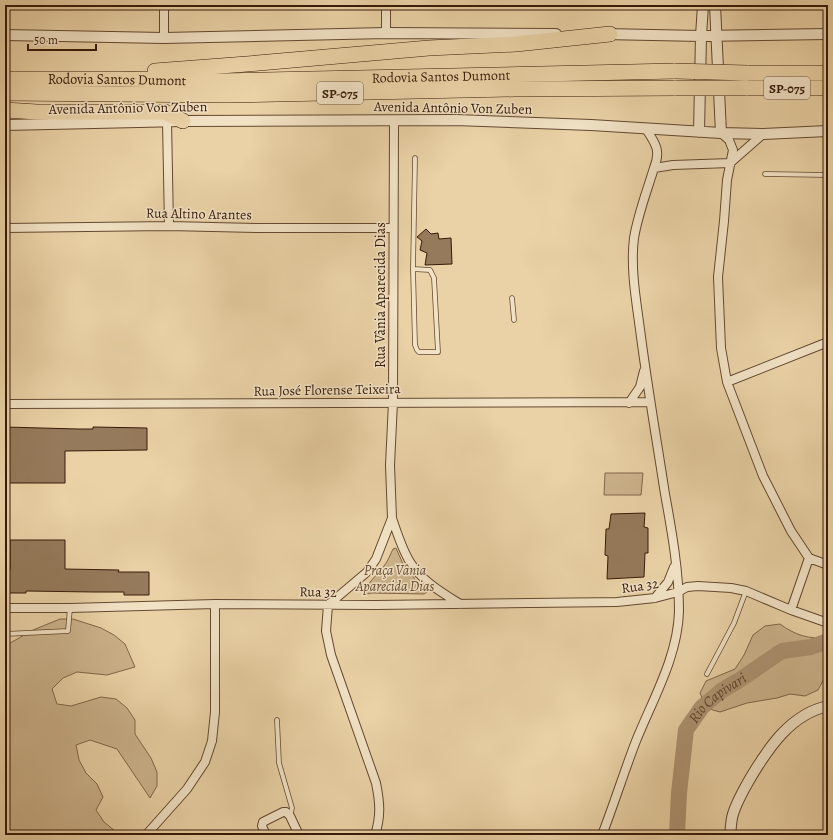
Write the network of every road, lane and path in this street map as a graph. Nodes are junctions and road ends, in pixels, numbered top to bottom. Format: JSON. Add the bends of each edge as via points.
{"nodes":[{"id":1,"x":164,"y":5,"type":"edge"},
{"id":2,"x":386,"y":5,"type":"edge"},
{"id":3,"x":703,"y":5,"type":"edge"},
{"id":4,"x":716,"y":5,"type":"edge"},
{"id":5,"x":386,"y":33,"type":"junction"},
{"id":6,"x":610,"y":34,"type":"junction"},
{"id":7,"x":828,"y":34,"type":"edge"},
{"id":8,"x":5,"y":35,"type":"edge"},
{"id":9,"x":701,"y":36,"type":"junction"},
{"id":10,"x":718,"y":36,"type":"junction"},
{"id":11,"x":164,"y":38,"type":"junction"},
{"id":12,"x":828,"y":73,"type":"edge"},
{"id":13,"x":5,"y":79,"type":"edge"},
{"id":14,"x":120,"y":79,"type":"junction"},
{"id":15,"x":828,"y":88,"type":"edge"},
{"id":16,"x":5,"y":93,"type":"edge"},
{"id":17,"x":5,"y":110,"type":"edge"},
{"id":18,"x":394,"y":120,"type":"junction"},
{"id":19,"x":167,"y":121,"type":"junction"},
{"id":20,"x":183,"y":121,"type":"junction"},
{"id":21,"x":5,"y":125,"type":"edge"},
{"id":22,"x":646,"y":130,"type":"junction"},
{"id":23,"x":828,"y":131,"type":"edge"},
{"id":24,"x":699,"y":132,"type":"junction"},
{"id":25,"x":721,"y":133,"type":"junction"},
{"id":26,"x":763,"y":134,"type":"junction"},
{"id":27,"x":415,"y":158,"type":"dead end"},
{"id":28,"x":730,"y":163,"type":"junction"},
{"id":29,"x":654,"y":168,"type":"junction"},
{"id":30,"x":765,"y":174,"type":"dead end"},
{"id":31,"x":828,"y":175,"type":"edge"},
{"id":32,"x":169,"y":226,"type":"junction"},
{"id":33,"x":5,"y":228,"type":"edge"},
{"id":34,"x":393,"y":228,"type":"junction"},
{"id":35,"x":413,"y":269,"type":"junction"},
{"id":36,"x":512,"y":298,"type":"dead end"},
{"id":37,"x":514,"y":320,"type":"dead end"},
{"id":38,"x":828,"y":342,"type":"edge"},
{"id":39,"x":645,"y":366,"type":"junction"},
{"id":40,"x":727,"y":382,"type":"junction"},
{"id":41,"x":392,"y":402,"type":"junction"},
{"id":42,"x":650,"y":402,"type":"junction"},
{"id":43,"x":629,"y":403,"type":"junction"},
{"id":44,"x":5,"y":404,"type":"edge"},
{"id":45,"x":392,"y":518,"type":"junction"},
{"id":46,"x":809,"y":558,"type":"junction"},
{"id":47,"x":675,"y":564,"type":"junction"},
{"id":48,"x":828,"y":564,"type":"edge"},
{"id":49,"x":746,"y":591,"type":"junction"},
{"id":50,"x":678,"y":592,"type":"junction"},
{"id":51,"x":655,"y":598,"type":"junction"},
{"id":52,"x":215,"y":604,"type":"junction"},
{"id":53,"x":460,"y":604,"type":"junction"},
{"id":54,"x":328,"y":606,"type":"junction"},
{"id":55,"x":5,"y":608,"type":"edge"},
{"id":56,"x":70,"y":608,"type":"junction"},
{"id":57,"x":791,"y":610,"type":"junction"},
{"id":58,"x":828,"y":623,"type":"edge"},
{"id":59,"x":5,"y":634,"type":"edge"},
{"id":60,"x":707,"y":674,"type":"dead end"},
{"id":61,"x":828,"y":706,"type":"edge"},
{"id":62,"x":277,"y":720,"type":"dead end"},
{"id":63,"x":290,"y":816,"type":"junction"},
{"id":64,"x":146,"y":835,"type":"edge"},
{"id":65,"x":266,"y":835,"type":"edge"},
{"id":66,"x":299,"y":835,"type":"edge"},
{"id":67,"x":375,"y":835,"type":"edge"},
{"id":68,"x":602,"y":835,"type":"edge"},
{"id":69,"x":730,"y":835,"type":"edge"}],
"edges":[{"from":1,"to":11,"type":"street"},
{"from":2,"to":5,"type":"street"},
{"from":3,"to":9,"type":"street"},
{"from":4,"to":10,"type":"street"},
{"from":5,"to":6,"type":"street"},
{"from":5,"to":11,"type":"street"},
{"from":6,"to":9,"type":"street"},
{"from":6,"to":14,"type":"highway","via":[[516,44],[429,48],[142,71]]},
{"from":7,"to":10,"type":"street"},
{"from":8,"to":11,"type":"street"},
{"from":9,"to":10,"type":"street"},
{"from":9,"to":24,"type":"street"},
{"from":10,"to":25,"type":"street"},
{"from":12,"to":14,"type":"highway","name":"Rodovia Santos Dumont","number":"SP-075","bridge":true,"via":[[675,71],[222,81]]},
{"from":13,"to":14,"type":"highway","name":"Rodovia Santos Dumont","number":"SP-075"},
{"from":15,"to":16,"type":"highway","name":"Rodovia Santos Dumont","number":"SP-075","bridge":true,"via":[[507,89],[227,95]]},
{"from":17,"to":20,"type":"highway","via":[[151,111],[164,112]]},
{"from":18,"to":20,"type":"street","name":"Avenida Antônio Von Zuben"},
{"from":18,"to":22,"type":"street","name":"Avenida Antônio Von Zuben","via":[[590,125]]},
{"from":18,"to":34,"type":"street","name":"Rua Vânia Aparecida Dias"},
{"from":19,"to":20,"type":"street","name":"Avenida Antônio Von Zuben"},
{"from":19,"to":21,"type":"street","name":"Avenida Antônio Von Zuben"},
{"from":19,"to":32,"type":"street"},
{"from":22,"to":24,"type":"street","name":"Avenida Antônio Von Zuben"},
{"from":22,"to":29,"type":"street","via":[[658,150]]},
{"from":23,"to":26,"type":"street","name":"Avenida Antônio Von Zuben"},
{"from":24,"to":25,"type":"street","name":"Avenida Antônio Von Zuben"},
{"from":25,"to":26,"type":"street","name":"Avenida Antônio Von Zuben"},
{"from":25,"to":28,"type":"street","via":[[732,146]]},
{"from":26,"to":28,"type":"street"},
{"from":27,"to":35,"type":"lane"},
{"from":28,"to":29,"type":"street"},
{"from":28,"to":40,"type":"street","via":[[718,277],[721,348]]},
{"from":29,"to":39,"type":"street","via":[[638,217],[632,264]]},
{"from":30,"to":31,"type":"lane"},
{"from":32,"to":33,"type":"street","name":"Rua Altino Arantes"},
{"from":32,"to":34,"type":"street","name":"Rua Altino Arantes"},
{"from":34,"to":41,"type":"street","name":"Rua Vânia Aparecida Dias"},
{"from":35,"to":35,"type":"lane","via":[[415,345],[419,352],[438,352],[434,278],[430,270]]},
{"from":36,"to":37,"type":"lane"},
{"from":38,"to":40,"type":"street"},
{"from":39,"to":42,"type":"street"},
{"from":39,"to":43,"type":"street","via":[[640,387]]},
{"from":40,"to":46,"type":"street","via":[[763,476],[790,531]]},
{"from":41,"to":43,"type":"street","name":"Rua José Florense Teixeira"},
{"from":41,"to":44,"type":"street","name":"Rua José Florense Teixeira"},
{"from":41,"to":45,"type":"street","name":"Rua Vânia Aparecida Dias"},
{"from":42,"to":43,"type":"street","name":"Rua José Florense Teixeira"},
{"from":42,"to":47,"type":"street"},
{"from":45,"to":53,"type":"street","name":"Rua Vânia Aparecida Dias","via":[[410,561],[422,577]]},
{"from":45,"to":54,"type":"street","name":"Rua Vânia Aparecida Dias","via":[[376,559],[367,572]]},
{"from":46,"to":48,"type":"street"},
{"from":46,"to":57,"type":"street"},
{"from":47,"to":50,"type":"street"},
{"from":47,"to":51,"type":"street","via":[[668,582]]},
{"from":49,"to":50,"type":"street","name":"Rua 32","via":[[698,586],[687,587]]},
{"from":49,"to":57,"type":"street","name":"Rua 32"},
{"from":49,"to":60,"type":"lane","via":[[734,623]]},
{"from":50,"to":51,"type":"street","name":"Rua 32"},
{"from":50,"to":68,"type":"street","via":[[677,635]]},
{"from":51,"to":53,"type":"street","name":"Rua 32","via":[[617,602]]},
{"from":52,"to":54,"type":"street","name":"Rua 32"},
{"from":52,"to":56,"type":"street","name":"Rua 32"},
{"from":52,"to":64,"type":"street","via":[[215,712],[212,741],[205,762],[187,789]]},
{"from":53,"to":54,"type":"street","name":"Rua 32"},
{"from":54,"to":67,"type":"street","via":[[326,631],[331,655],[376,783],[380,808]]},
{"from":55,"to":56,"type":"street","name":"Rua 32"},
{"from":56,"to":59,"type":"lane","via":[[68,630]]},
{"from":57,"to":58,"type":"street","name":"Rua 32"},
{"from":61,"to":69,"type":"street","via":[[813,710],[797,720],[770,747],[743,791],[733,814]]},
{"from":62,"to":63,"type":"lane","via":[[279,764],[292,808]]},
{"from":63,"to":65,"type":"street","via":[[283,812],[263,822]]},
{"from":63,"to":66,"type":"street"}]}
